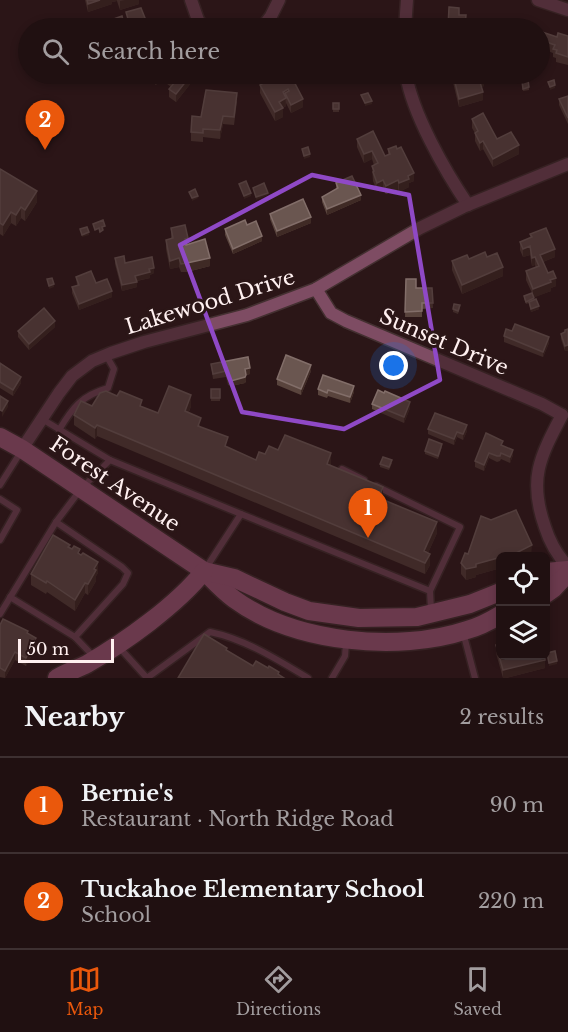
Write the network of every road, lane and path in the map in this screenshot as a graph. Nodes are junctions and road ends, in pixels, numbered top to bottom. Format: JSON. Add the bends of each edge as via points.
{"nodes":[{"id":1,"x":191,"y":0,"type":"edge"},
{"id":2,"x":279,"y":0,"type":"edge"},
{"id":3,"x":407,"y":0,"type":"edge"},
{"id":4,"x":538,"y":0,"type":"edge"},
{"id":5,"x":568,"y":10,"type":"edge"},
{"id":6,"x":197,"y":18,"type":"edge"},
{"id":7,"x":268,"y":18,"type":"edge"},
{"id":8,"x":406,"y":18,"type":"edge"},
{"id":9,"x":408,"y":84,"type":"edge"},
{"id":10,"x":568,"y":164,"type":"edge"},
{"id":11,"x":468,"y":205,"type":"junction"},
{"id":12,"x":316,"y":290,"type":"junction"},
{"id":13,"x":106,"y":355,"type":"junction"},
{"id":14,"x":565,"y":413,"type":"edge"},
{"id":15,"x":42,"y":419,"type":"junction"},
{"id":16,"x":59,"y":430,"type":"junction"},
{"id":17,"x":0,"y":437,"type":"edge"},
{"id":18,"x":22,"y":449,"type":"junction"},
{"id":19,"x":110,"y":460,"type":"junction"},
{"id":20,"x":342,"y":469,"type":"edge"},
{"id":21,"x":0,"y":485,"type":"edge"},
{"id":22,"x":81,"y":489,"type":"junction"},
{"id":23,"x":0,"y":499,"type":"edge"},
{"id":24,"x":241,"y":514,"type":"junction"},
{"id":25,"x":56,"y":522,"type":"junction"},
{"id":26,"x":0,"y":540,"type":"edge"},
{"id":27,"x":568,"y":570,"type":"edge"},
{"id":28,"x":204,"y":571,"type":"junction"},
{"id":29,"x":550,"y":572,"type":"edge"},
{"id":30,"x":430,"y":591,"type":"junction"},
{"id":31,"x":550,"y":591,"type":"edge"},
{"id":32,"x":496,"y":594,"type":"edge"},
{"id":33,"x":10,"y":597,"type":"junction"},
{"id":34,"x":0,"y":614,"type":"edge"},
{"id":35,"x":431,"y":614,"type":"junction"},
{"id":36,"x":496,"y":617,"type":"edge"},
{"id":37,"x":463,"y":632,"type":"junction"},
{"id":38,"x":75,"y":637,"type":"junction"},
{"id":39,"x":346,"y":639,"type":"junction"},
{"id":40,"x":117,"y":644,"type":"junction"},
{"id":41,"x":95,"y":658,"type":"junction"},
{"id":42,"x":57,"y":678,"type":"edge"},
{"id":43,"x":147,"y":678,"type":"edge"},
{"id":44,"x":308,"y":678,"type":"edge"},
{"id":45,"x":332,"y":678,"type":"edge"},
{"id":46,"x":475,"y":678,"type":"edge"}],
"edges":[{"from":1,"to":6,"type":"street"},
{"from":2,"to":7,"type":"street"},
{"from":3,"to":8,"type":"street"},
{"from":4,"to":5,"type":"street"},
{"from":9,"to":11,"type":"street","via":[[420,117]]},
{"from":10,"to":11,"type":"street","name":"Lakewood Drive"},
{"from":11,"to":12,"type":"street","name":"Lakewood Drive","via":[[420,228]]},
{"from":12,"to":13,"type":"street","name":"Lakewood Drive","via":[[247,315]]},
{"from":12,"to":14,"type":"street","name":"Sunset Drive","via":[[331,313],[345,321]]},
{"from":13,"to":15,"type":"street","name":"Lakewood Drive","via":[[72,376]]},
{"from":13,"to":16,"type":"lane","via":[[114,369],[108,388],[75,405]]},
{"from":14,"to":27,"type":"street","via":[[545,447],[536,495],[551,546]]},
{"from":15,"to":16,"type":"lane"},
{"from":15,"to":18,"type":"street","name":"Lakewood Drive"},
{"from":16,"to":19,"type":"lane"},
{"from":17,"to":18,"type":"main road","name":"Forest Avenue"},
{"from":18,"to":21,"type":"lane"},
{"from":18,"to":22,"type":"main road","name":"Forest Avenue"},
{"from":19,"to":22,"type":"lane"},
{"from":19,"to":24,"type":"lane"},
{"from":20,"to":30,"type":"lane","via":[[460,527]]},
{"from":22,"to":25,"type":"lane"},
{"from":22,"to":28,"type":"main road","name":"Forest Avenue"},
{"from":23,"to":26,"type":"lane","via":[[17,510]]},
{"from":24,"to":28,"type":"lane"},
{"from":24,"to":30,"type":"lane"},
{"from":25,"to":33,"type":"lane"},
{"from":25,"to":38,"type":"lane","via":[[128,573],[123,584]]},
{"from":27,"to":29,"type":"main road"},
{"from":27,"to":31,"type":"main road"},
{"from":28,"to":35,"type":"main road","via":[[234,578],[301,608],[329,615],[386,619]]},
{"from":28,"to":39,"type":"main road","via":[[224,592],[253,610],[314,634]]},
{"from":28,"to":40,"type":"main road","via":[[180,598]]},
{"from":30,"to":35,"type":"lane"},
{"from":32,"to":35,"type":"main road"},
{"from":33,"to":34,"type":"lane"},
{"from":33,"to":38,"type":"lane"},
{"from":36,"to":37,"type":"main road"},
{"from":37,"to":39,"type":"main road","via":[[410,642]]},
{"from":37,"to":46,"type":"lane"},
{"from":38,"to":41,"type":"lane"},
{"from":39,"to":45,"type":"lane","via":[[345,656]]},
{"from":40,"to":41,"type":"main road"},
{"from":40,"to":43,"type":"lane"},
{"from":41,"to":42,"type":"main road"},
{"from":43,"to":44,"type":"lane","via":[[210,632],[223,634],[272,657]]}]}
